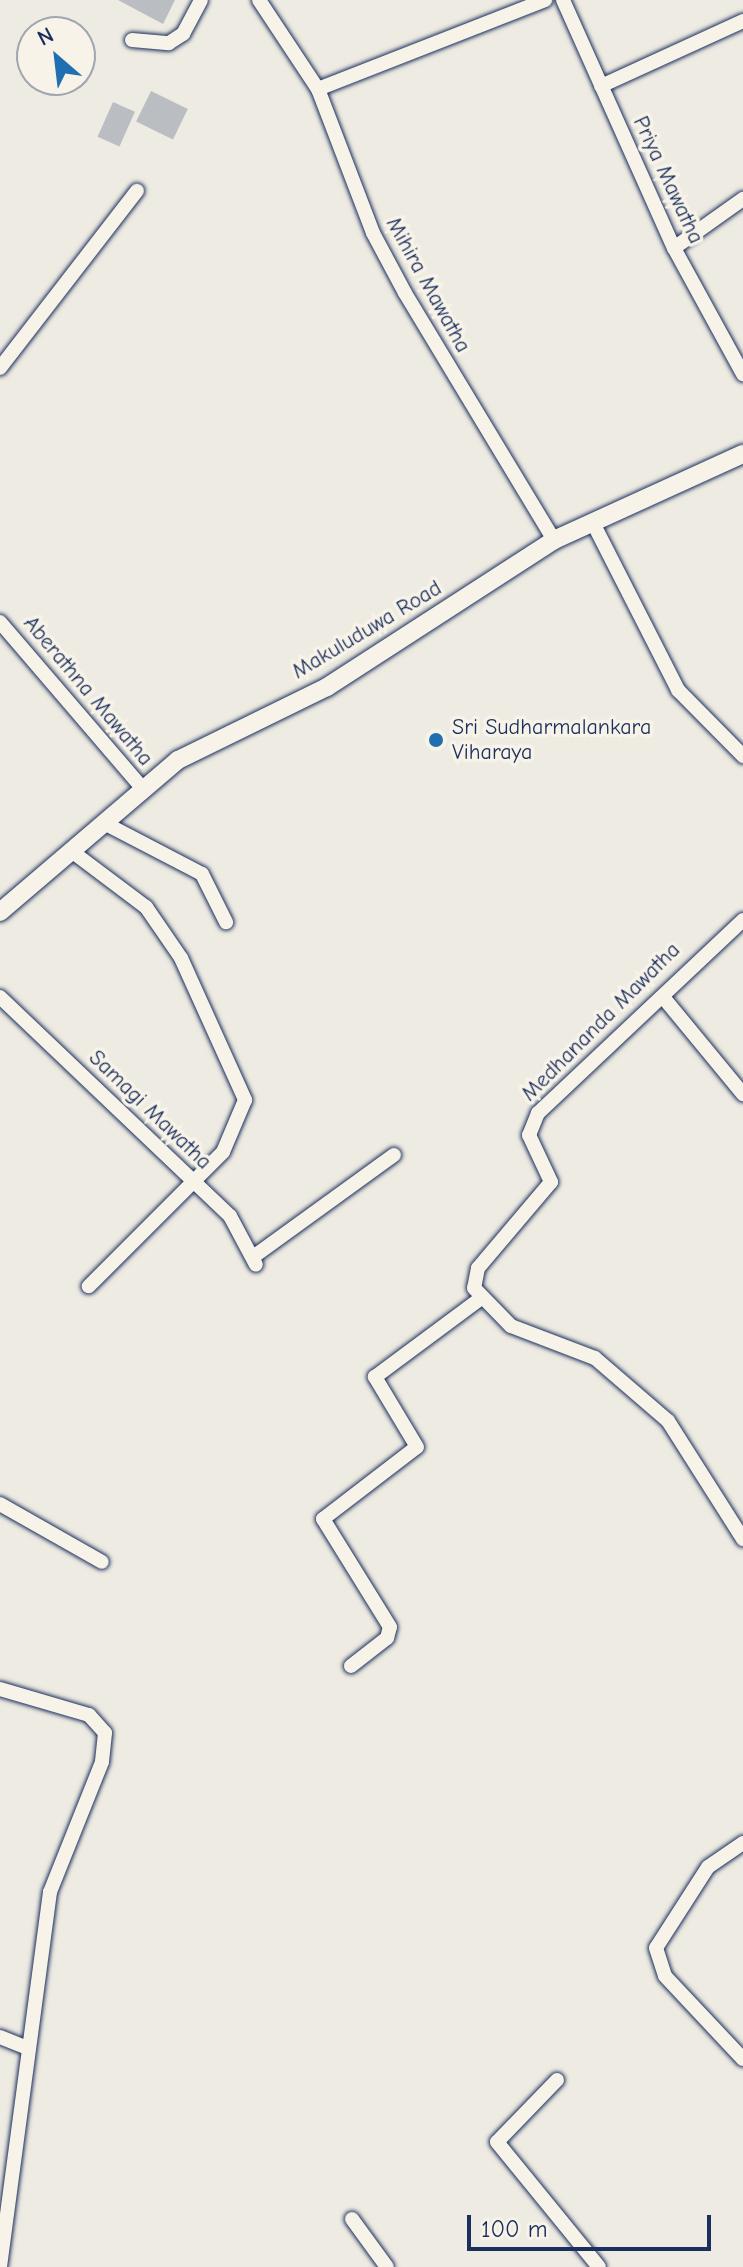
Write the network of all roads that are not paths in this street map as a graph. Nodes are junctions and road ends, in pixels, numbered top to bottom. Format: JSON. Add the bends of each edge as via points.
{"nodes":[{"id":1,"x":201,"y":0,"type":"edge"},
{"id":2,"x":259,"y":0,"type":"edge"},
{"id":3,"x":545,"y":0,"type":"edge"},
{"id":4,"x":563,"y":0,"type":"edge"},
{"id":5,"x":743,"y":21,"type":"edge"},
{"id":6,"x":132,"y":40,"type":"dead end"},
{"id":7,"x":601,"y":86,"type":"junction"},
{"id":8,"x":318,"y":89,"type":"junction"},
{"id":9,"x":137,"y":191,"type":"dead end"},
{"id":10,"x":743,"y":199,"type":"edge"},
{"id":11,"x":674,"y":248,"type":"junction"},
{"id":12,"x":0,"y":368,"type":"edge"},
{"id":13,"x":743,"y":374,"type":"edge"},
{"id":14,"x":743,"y":454,"type":"edge"},
{"id":15,"x":592,"y":521,"type":"junction"},
{"id":16,"x":554,"y":540,"type":"junction"},
{"id":17,"x":0,"y":622,"type":"edge"},
{"id":18,"x":743,"y":756,"type":"edge"},
{"id":19,"x":143,"y":789,"type":"junction"},
{"id":20,"x":106,"y":824,"type":"junction"},
{"id":21,"x":74,"y":853,"type":"junction"},
{"id":22,"x":0,"y":912,"type":"edge"},
{"id":23,"x":743,"y":920,"type":"edge"},
{"id":24,"x":226,"y":922,"type":"dead end"},
{"id":25,"x":0,"y":997,"type":"edge"},
{"id":26,"x":663,"y":997,"type":"junction"},
{"id":27,"x":743,"y":1094,"type":"edge"},
{"id":28,"x":394,"y":1155,"type":"dead end"},
{"id":29,"x":196,"y":1183,"type":"junction"},
{"id":30,"x":89,"y":1286,"type":"dead end"},
{"id":31,"x":480,"y":1299,"type":"junction"},
{"id":32,"x":0,"y":1504,"type":"edge"},
{"id":33,"x":743,"y":1539,"type":"edge"},
{"id":34,"x":102,"y":1562,"type":"dead end"},
{"id":35,"x":351,"y":1666,"type":"dead end"},
{"id":36,"x":0,"y":1689,"type":"edge"},
{"id":37,"x":743,"y":1843,"type":"edge"},
{"id":38,"x":0,"y":2037,"type":"edge"},
{"id":39,"x":29,"y":2049,"type":"junction"},
{"id":40,"x":743,"y":2059,"type":"edge"},
{"id":41,"x":557,"y":2080,"type":"dead end"},
{"id":42,"x":6,"y":2168,"type":"edge"},
{"id":43,"x":352,"y":2219,"type":"dead end"},
{"id":44,"x":0,"y":2267,"type":"edge"},
{"id":45,"x":387,"y":2267,"type":"edge"},
{"id":46,"x":599,"y":2267,"type":"edge"}],
"edges":[{"from":1,"to":6,"type":"street","via":[[183,34],[169,43]]},
{"from":2,"to":8,"type":"street","name":"Mihira Mawatha"},
{"from":3,"to":8,"type":"street"},
{"from":4,"to":7,"type":"street","name":"Priya Mawatha"},
{"from":5,"to":7,"type":"street"},
{"from":7,"to":11,"type":"street","name":"Priya Mawatha"},
{"from":8,"to":16,"type":"street","name":"Mihira Mawatha","via":[[373,233]]},
{"from":9,"to":12,"type":"street"},
{"from":10,"to":11,"type":"street"},
{"from":11,"to":13,"type":"street","name":"Priya Mawatha"},
{"from":14,"to":15,"type":"street","name":"Makuluduwa Road"},
{"from":15,"to":16,"type":"street","name":"Makuluduwa Road"},
{"from":15,"to":18,"type":"street","via":[[678,690]]},
{"from":16,"to":19,"type":"street","name":"Makuluduwa Road","via":[[327,687],[212,740]]},
{"from":17,"to":19,"type":"street","name":"Aberathna Mawatha"},
{"from":19,"to":20,"type":"street","name":"Makuluduwa Road"},
{"from":20,"to":21,"type":"street","name":"Makuluduwa Road"},
{"from":20,"to":24,"type":"street","via":[[202,874]]},
{"from":21,"to":22,"type":"street","name":"Makuluduwa Road"},
{"from":21,"to":29,"type":"street","via":[[146,907],[181,958],[244,1093],[245,1107],[226,1132],[223,1152]]},
{"from":23,"to":26,"type":"street","name":"Medhananda Mawatha"},
{"from":25,"to":29,"type":"street","name":"Samagi Mawatha"},
{"from":26,"to":27,"type":"street"},
{"from":26,"to":31,"type":"street","name":"Medhananda Mawatha","via":[[538,1113],[529,1135],[551,1182],[478,1268]]},
{"from":28,"to":29,"type":"street","name":"Samagi Mawatha","via":[[254,1261],[230,1216]]},
{"from":29,"to":30,"type":"street"},
{"from":31,"to":33,"type":"street","via":[[511,1326],[595,1358],[668,1421]]},
{"from":31,"to":35,"type":"street","via":[[375,1377],[417,1447],[323,1519],[390,1627],[387,1638]]},
{"from":32,"to":34,"type":"street"},
{"from":36,"to":39,"type":"street","via":[[89,1715],[105,1733],[102,1762],[50,1892]]},
{"from":37,"to":40,"type":"street","via":[[708,1867],[656,1948],[665,1976]]},
{"from":38,"to":39,"type":"street"},
{"from":39,"to":42,"type":"street"},
{"from":41,"to":46,"type":"street","via":[[497,2142]]},
{"from":42,"to":44,"type":"street"},
{"from":43,"to":45,"type":"street"}]}
